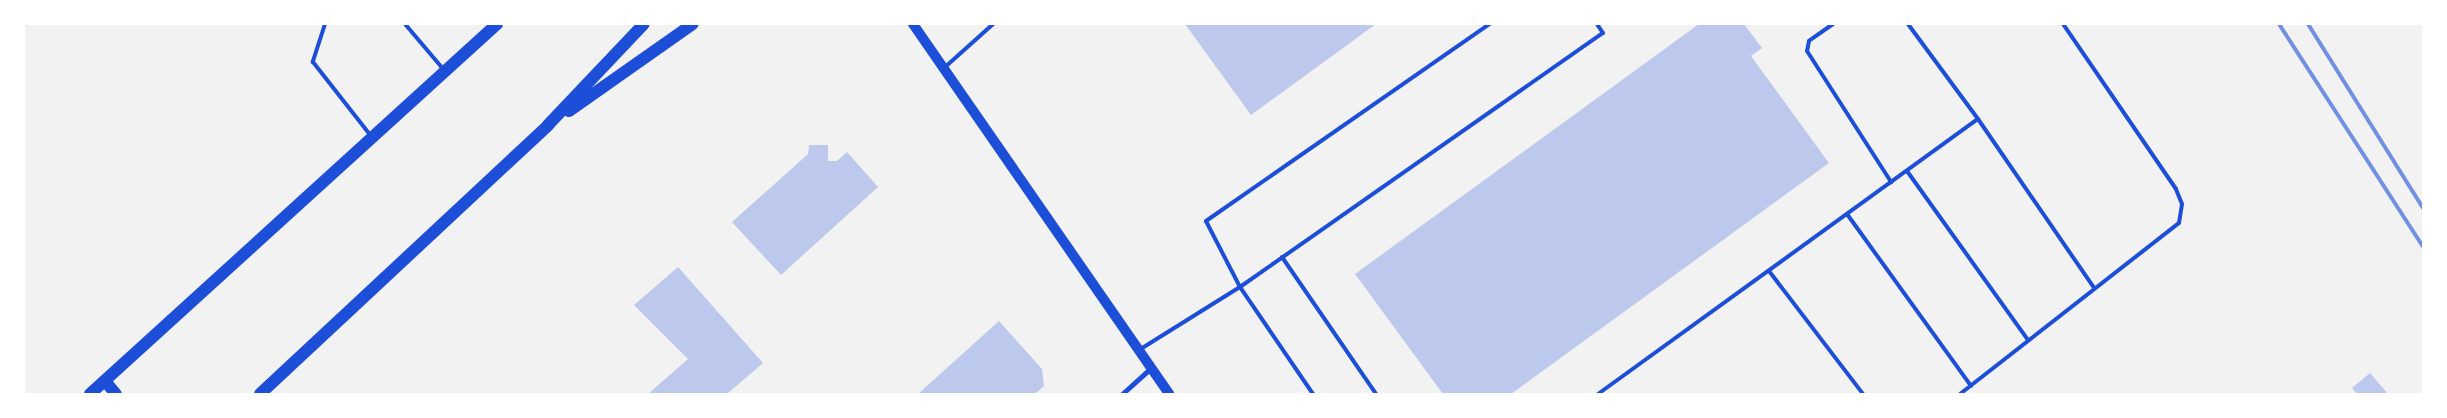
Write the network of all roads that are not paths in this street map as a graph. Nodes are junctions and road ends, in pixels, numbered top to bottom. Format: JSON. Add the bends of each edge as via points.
{"nodes":[{"id":1,"x":325,"y":24,"type":"edge"},
{"id":2,"x":405,"y":24,"type":"edge"},
{"id":3,"x":497,"y":24,"type":"edge"},
{"id":4,"x":644,"y":24,"type":"edge"},
{"id":5,"x":693,"y":24,"type":"edge"},
{"id":6,"x":912,"y":24,"type":"edge"},
{"id":7,"x":993,"y":24,"type":"edge"},
{"id":8,"x":1489,"y":24,"type":"edge"},
{"id":9,"x":1597,"y":24,"type":"edge"},
{"id":10,"x":1833,"y":24,"type":"edge"},
{"id":11,"x":1908,"y":24,"type":"edge"},
{"id":12,"x":2063,"y":24,"type":"edge"},
{"id":13,"x":944,"y":68,"type":"junction"},
{"id":14,"x":446,"y":73,"type":"junction"},
{"id":15,"x":1978,"y":119,"type":"junction"},
{"id":16,"x":548,"y":125,"type":"junction"},
{"id":17,"x":374,"y":140,"type":"junction"},
{"id":18,"x":1907,"y":170,"type":"junction"},
{"id":19,"x":1891,"y":182,"type":"junction"},
{"id":20,"x":1847,"y":214,"type":"junction"},
{"id":21,"x":1282,"y":256,"type":"junction"},
{"id":22,"x":1769,"y":271,"type":"junction"},
{"id":23,"x":1240,"y":287,"type":"junction"},
{"id":24,"x":2094,"y":288,"type":"junction"},
{"id":25,"x":2028,"y":340,"type":"junction"},
{"id":26,"x":1138,"y":350,"type":"junction"},
{"id":27,"x":1151,"y":368,"type":"junction"},
{"id":28,"x":105,"y":381,"type":"junction"},
{"id":29,"x":1971,"y":386,"type":"junction"},
{"id":30,"x":90,"y":394,"type":"edge"},
{"id":31,"x":116,"y":394,"type":"edge"},
{"id":32,"x":260,"y":394,"type":"edge"},
{"id":33,"x":1122,"y":394,"type":"edge"},
{"id":34,"x":1169,"y":394,"type":"edge"},
{"id":35,"x":1313,"y":394,"type":"edge"},
{"id":36,"x":1376,"y":394,"type":"edge"},
{"id":37,"x":1598,"y":394,"type":"edge"},
{"id":38,"x":1863,"y":394,"type":"edge"},
{"id":39,"x":1960,"y":394,"type":"edge"}],
"edges":[{"from":1,"to":17,"type":"lane","via":[[313,62]]},
{"from":2,"to":14,"type":"lane"},
{"from":3,"to":14,"type":"main road"},
{"from":4,"to":16,"type":"main road"},
{"from":5,"to":16,"type":"main road"},
{"from":6,"to":13,"type":"main road"},
{"from":7,"to":13,"type":"lane"},
{"from":8,"to":23,"type":"lane","via":[[1206,221]]},
{"from":9,"to":21,"type":"lane","via":[[1603,33]]},
{"from":10,"to":19,"type":"lane","via":[[1809,41],[1807,51]]},
{"from":11,"to":15,"type":"lane"},
{"from":12,"to":24,"type":"lane","via":[[2182,204],[2179,223]]},
{"from":13,"to":26,"type":"main road"},
{"from":14,"to":17,"type":"main road"},
{"from":15,"to":18,"type":"lane"},
{"from":15,"to":24,"type":"lane"},
{"from":16,"to":32,"type":"main road"},
{"from":17,"to":28,"type":"main road"},
{"from":18,"to":19,"type":"lane"},
{"from":18,"to":25,"type":"lane"},
{"from":19,"to":20,"type":"lane"},
{"from":20,"to":22,"type":"lane"},
{"from":20,"to":29,"type":"lane"},
{"from":21,"to":23,"type":"lane"},
{"from":21,"to":36,"type":"lane"},
{"from":22,"to":37,"type":"lane"},
{"from":22,"to":38,"type":"lane"},
{"from":23,"to":26,"type":"lane"},
{"from":23,"to":35,"type":"lane"},
{"from":24,"to":25,"type":"lane"},
{"from":25,"to":29,"type":"lane"},
{"from":26,"to":27,"type":"main road"},
{"from":27,"to":33,"type":"street"},
{"from":27,"to":34,"type":"main road"},
{"from":28,"to":30,"type":"main road"},
{"from":28,"to":31,"type":"main road"},
{"from":29,"to":39,"type":"lane"}]}
